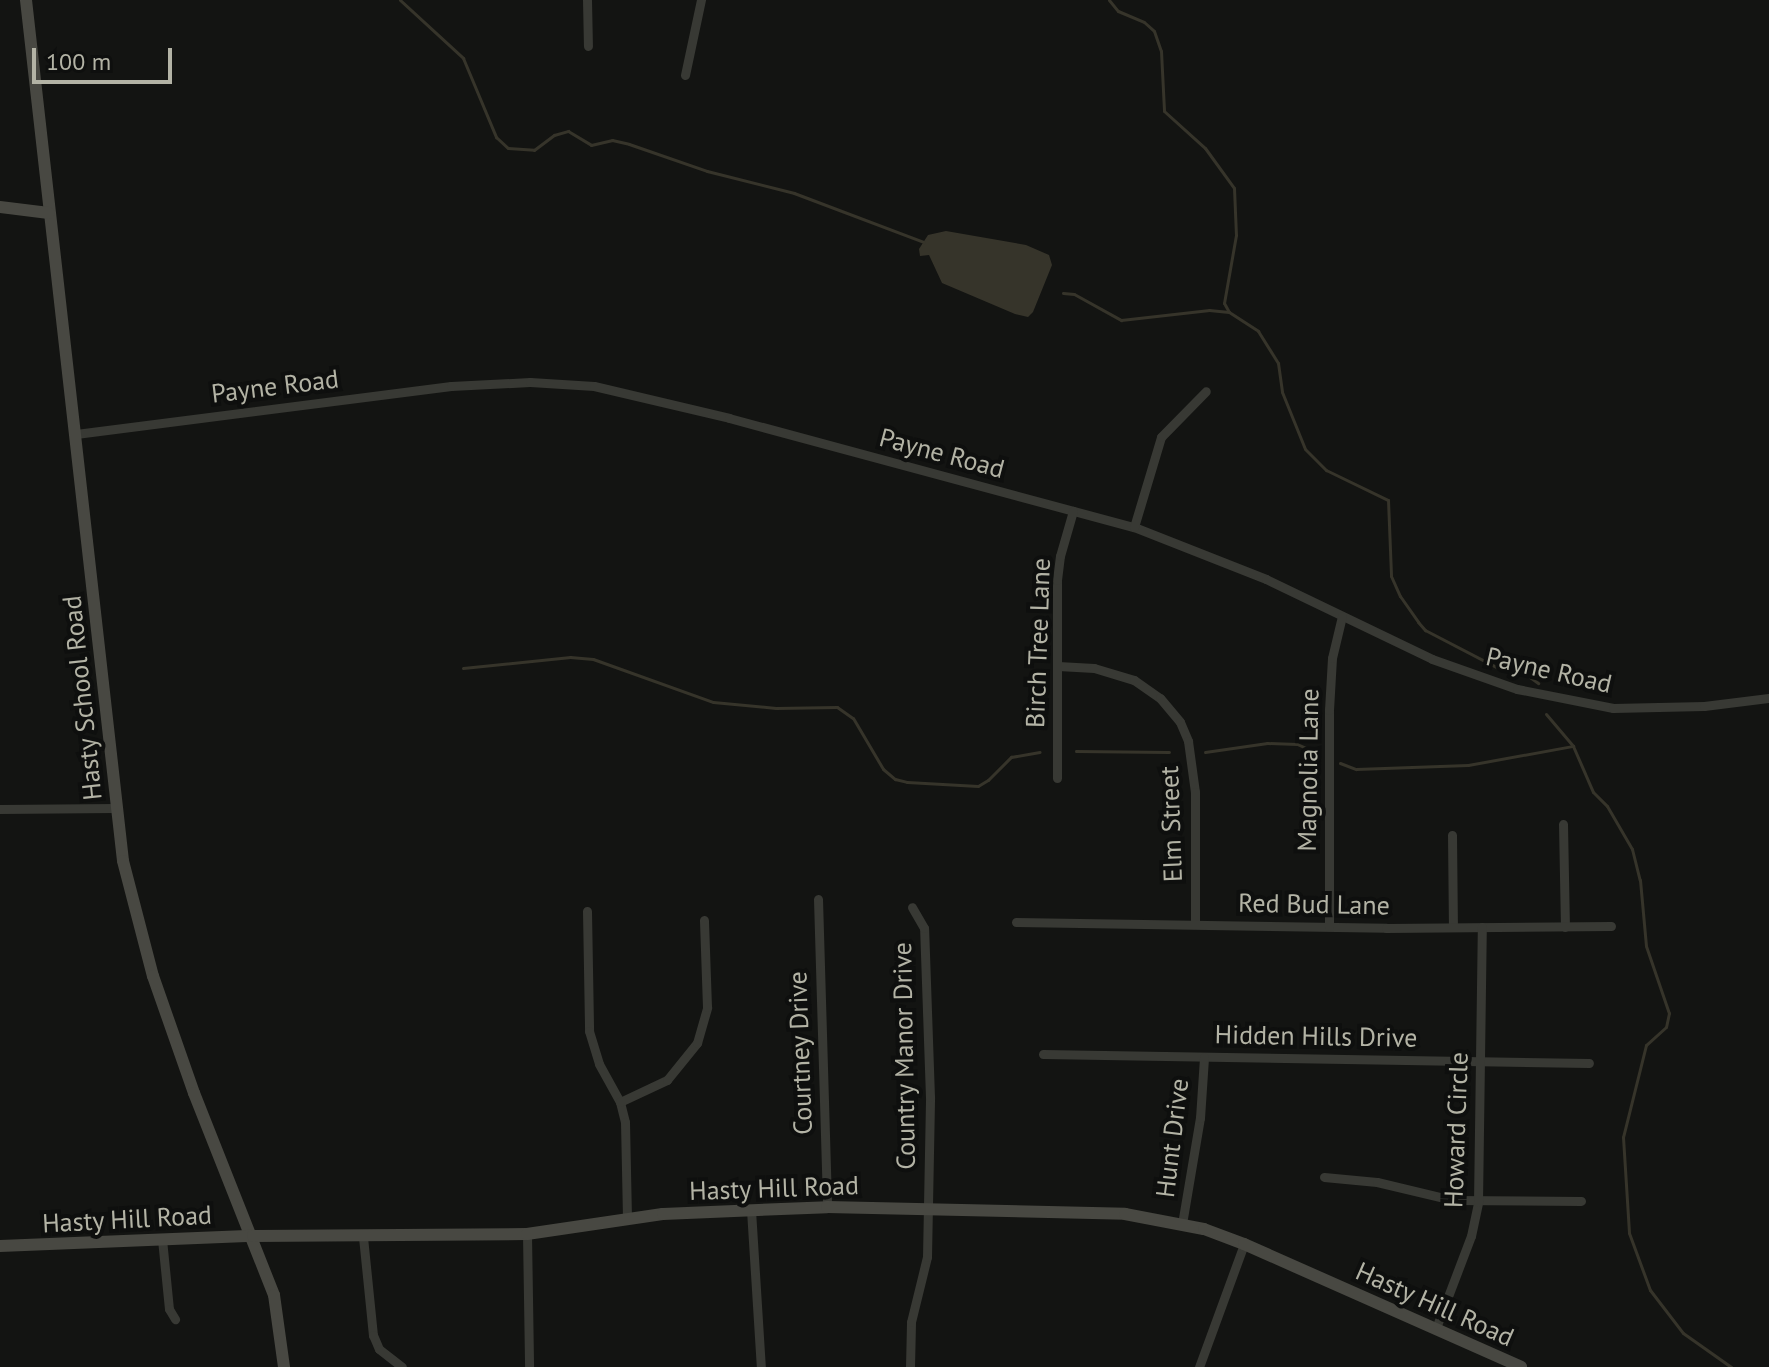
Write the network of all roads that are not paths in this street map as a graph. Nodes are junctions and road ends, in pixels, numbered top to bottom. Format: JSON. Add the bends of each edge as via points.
{"nodes":[{"id":1,"x":26,"y":0,"type":"edge"},
{"id":2,"x":587,"y":0,"type":"edge"},
{"id":3,"x":701,"y":0,"type":"edge"},
{"id":4,"x":588,"y":46,"type":"dead end"},
{"id":5,"x":685,"y":75,"type":"dead end"},
{"id":6,"x":0,"y":207,"type":"edge"},
{"id":7,"x":49,"y":213,"type":"junction"},
{"id":8,"x":1206,"y":391,"type":"dead end"},
{"id":9,"x":76,"y":434,"type":"junction"},
{"id":10,"x":1073,"y":511,"type":"junction"},
{"id":11,"x":1134,"y":527,"type":"junction"},
{"id":12,"x":1342,"y":616,"type":"junction"},
{"id":13,"x":1058,"y":666,"type":"junction"},
{"id":14,"x":1769,"y":698,"type":"edge"},
{"id":15,"x":1057,"y":778,"type":"dead end"},
{"id":16,"x":115,"y":808,"type":"junction"},
{"id":17,"x":0,"y":809,"type":"edge"},
{"id":18,"x":1563,"y":824,"type":"dead end"},
{"id":19,"x":1452,"y":835,"type":"dead end"},
{"id":20,"x":818,"y":899,"type":"dead end"},
{"id":21,"x":912,"y":907,"type":"dead end"},
{"id":22,"x":587,"y":911,"type":"dead end"},
{"id":23,"x":704,"y":920,"type":"dead end"},
{"id":24,"x":1016,"y":922,"type":"dead end"},
{"id":25,"x":1195,"y":924,"type":"junction"},
{"id":26,"x":1329,"y":926,"type":"junction"},
{"id":27,"x":1611,"y":926,"type":"dead end"},
{"id":28,"x":1453,"y":927,"type":"junction"},
{"id":29,"x":1482,"y":927,"type":"junction"},
{"id":30,"x":1565,"y":927,"type":"junction"},
{"id":31,"x":1043,"y":1054,"type":"dead end"},
{"id":32,"x":1204,"y":1057,"type":"junction"},
{"id":33,"x":1481,"y":1060,"type":"junction"},
{"id":34,"x":1589,"y":1063,"type":"dead end"},
{"id":35,"x":620,"y":1102,"type":"junction"},
{"id":36,"x":1324,"y":1177,"type":"dead end"},
{"id":37,"x":1581,"y":1201,"type":"dead end"},
{"id":38,"x":1478,"y":1202,"type":"junction"},
{"id":39,"x":827,"y":1207,"type":"junction"},
{"id":40,"x":928,"y":1208,"type":"junction"},
{"id":41,"x":751,"y":1210,"type":"junction"},
{"id":42,"x":627,"y":1218,"type":"junction"},
{"id":43,"x":1182,"y":1224,"type":"junction"},
{"id":44,"x":527,"y":1234,"type":"junction"},
{"id":45,"x":253,"y":1236,"type":"junction"},
{"id":46,"x":363,"y":1237,"type":"junction"},
{"id":47,"x":162,"y":1239,"type":"junction"},
{"id":48,"x":1244,"y":1244,"type":"junction"},
{"id":49,"x":0,"y":1246,"type":"edge"},
{"id":50,"x":175,"y":1319,"type":"dead end"},
{"id":51,"x":1436,"y":1328,"type":"junction"},
{"id":52,"x":284,"y":1367,"type":"edge"},
{"id":53,"x":402,"y":1367,"type":"edge"},
{"id":54,"x":529,"y":1367,"type":"edge"},
{"id":55,"x":761,"y":1367,"type":"edge"},
{"id":56,"x":910,"y":1367,"type":"edge"},
{"id":57,"x":1199,"y":1367,"type":"edge"},
{"id":58,"x":1521,"y":1367,"type":"edge"}],
"edges":[{"from":1,"to":7,"type":"street","name":"Hasty School Road"},
{"from":2,"to":4,"type":"street"},
{"from":3,"to":5,"type":"street"},
{"from":6,"to":7,"type":"street"},
{"from":7,"to":9,"type":"street","name":"Hasty School Road"},
{"from":8,"to":11,"type":"street","via":[[1161,437]]},
{"from":9,"to":10,"type":"street","name":"Payne Road","via":[[451,386],[563,383],[644,396]]},
{"from":9,"to":16,"type":"street","name":"Hasty School Road"},
{"from":10,"to":11,"type":"street","name":"Payne Road"},
{"from":10,"to":13,"type":"street","name":"Birch Tree Lane","via":[[1060,556]]},
{"from":11,"to":12,"type":"street","name":"Payne Road","via":[[1207,553]]},
{"from":12,"to":14,"type":"street","name":"Payne Road","via":[[1478,678],[1570,702],[1652,709]]},
{"from":12,"to":26,"type":"street","name":"Magnolia Lane","via":[[1332,658],[1329,710]]},
{"from":13,"to":15,"type":"street","name":"Birch Tree Lane"},
{"from":13,"to":25,"type":"street","name":"Elm Street","via":[[1094,668],[1134,680],[1160,698],[1180,722],[1195,792]]},
{"from":16,"to":17,"type":"street"},
{"from":16,"to":45,"type":"street","name":"Hasty School Road","via":[[153,976]]},
{"from":18,"to":30,"type":"street"},
{"from":19,"to":28,"type":"street"},
{"from":20,"to":39,"type":"street","name":"Courtney Drive"},
{"from":21,"to":40,"type":"street","name":"Country Manor Drive","via":[[924,928]]},
{"from":22,"to":35,"type":"street","via":[[589,1031],[599,1064]]},
{"from":23,"to":35,"type":"street","via":[[707,1007],[697,1043],[667,1080]]},
{"from":24,"to":25,"type":"street","name":"Red Bud Lane"},
{"from":25,"to":26,"type":"street","name":"Red Bud Lane"},
{"from":26,"to":28,"type":"street","name":"Red Bud Lane"},
{"from":27,"to":30,"type":"street","name":"Red Bud Lane"},
{"from":28,"to":29,"type":"street","name":"Red Bud Lane"},
{"from":29,"to":30,"type":"street","name":"Red Bud Lane"},
{"from":29,"to":33,"type":"street","name":"Howard Circle"},
{"from":31,"to":32,"type":"street","name":"Hidden Hills Drive"},
{"from":32,"to":33,"type":"street","name":"Hidden Hills Drive"},
{"from":32,"to":43,"type":"street","name":"Hunt Drive","via":[[1200,1118]]},
{"from":33,"to":34,"type":"street","name":"Hidden Hills Drive"},
{"from":33,"to":38,"type":"street","name":"Howard Circle"},
{"from":35,"to":42,"type":"street"},
{"from":36,"to":38,"type":"street"},
{"from":37,"to":38,"type":"street"},
{"from":38,"to":51,"type":"street","name":"Howard Circle","via":[[1471,1236]]},
{"from":39,"to":40,"type":"street","name":"Hasty Hill Road"},
{"from":39,"to":41,"type":"street","name":"Hasty Hill Road"},
{"from":40,"to":43,"type":"street","name":"Hasty Hill Road","via":[[1125,1214]]},
{"from":40,"to":56,"type":"street","name":"Country Manor Drive","via":[[927,1257],[911,1322]]},
{"from":41,"to":42,"type":"street","name":"Hasty Hill Road"},
{"from":41,"to":55,"type":"street"},
{"from":42,"to":44,"type":"street","name":"Hasty Hill Road"},
{"from":43,"to":48,"type":"street","name":"Hasty Hill Road"},
{"from":44,"to":46,"type":"street","name":"Hasty Hill Road"},
{"from":44,"to":54,"type":"street"},
{"from":45,"to":46,"type":"street","name":"Hasty Hill Road"},
{"from":45,"to":47,"type":"street","name":"Hasty Hill Road"},
{"from":45,"to":52,"type":"street","name":"Hasty School Road","via":[[274,1295]]},
{"from":46,"to":53,"type":"street","via":[[373,1335],[379,1349]]},
{"from":47,"to":49,"type":"street","name":"Hasty Hill Road"},
{"from":47,"to":50,"type":"street","via":[[169,1309]]},
{"from":48,"to":51,"type":"street","name":"Hasty Hill Road"},
{"from":48,"to":57,"type":"street"},
{"from":51,"to":58,"type":"street","name":"Hasty Hill Road"}]}
